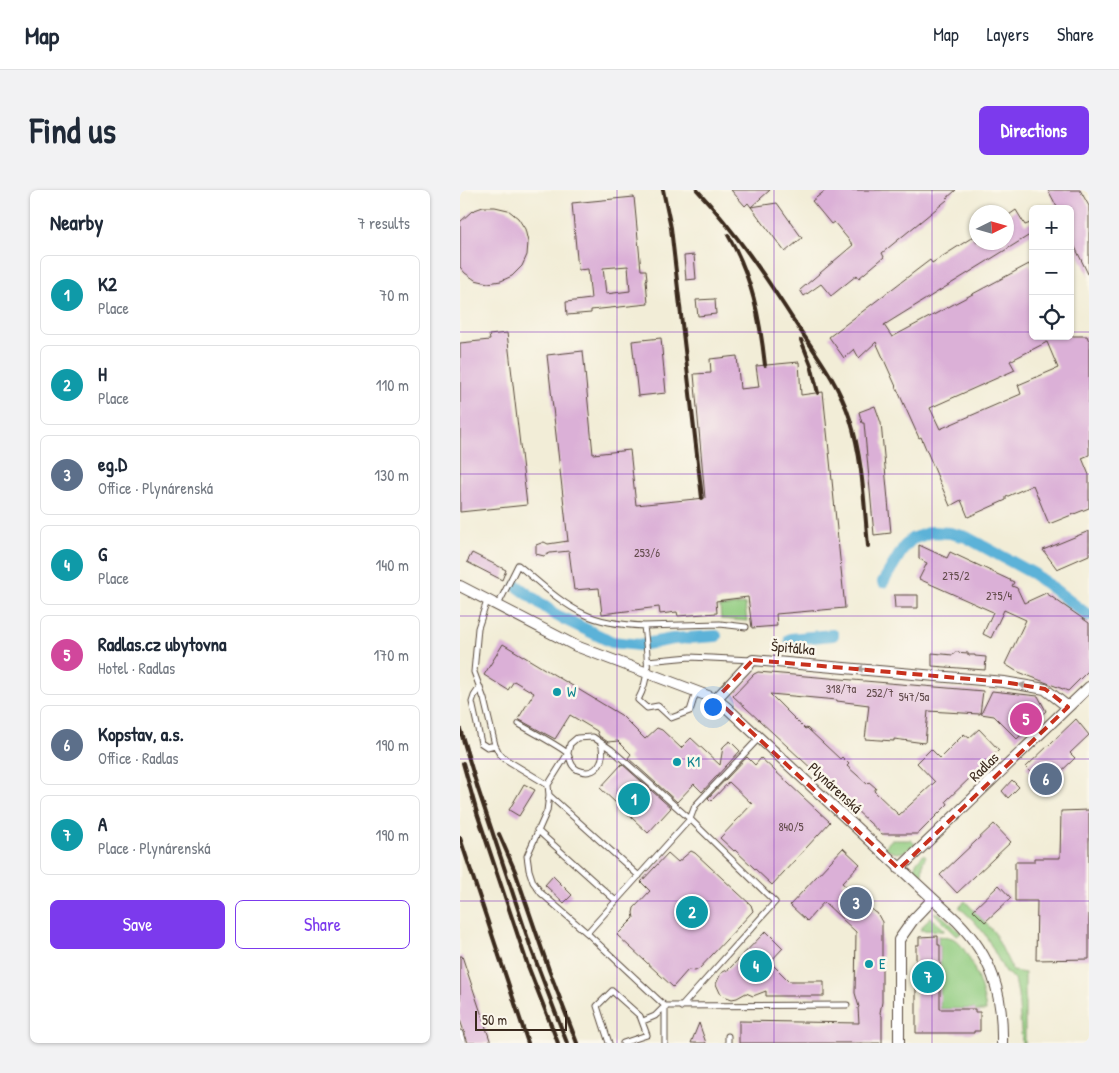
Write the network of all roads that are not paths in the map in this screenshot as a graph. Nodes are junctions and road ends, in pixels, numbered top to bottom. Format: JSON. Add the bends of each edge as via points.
{"nodes":[{"id":1,"x":460,"y":586,"type":"edge"},
{"id":2,"x":487,"y":600,"type":"junction"},
{"id":3,"x":498,"y":606,"type":"junction"},
{"id":4,"x":644,"y":626,"type":"junction"},
{"id":5,"x":746,"y":627,"type":"dead end"},
{"id":6,"x":647,"y":660,"type":"junction"},
{"id":7,"x":753,"y":660,"type":"junction"},
{"id":8,"x":648,"y":674,"type":"junction"},
{"id":9,"x":480,"y":687,"type":"junction"},
{"id":10,"x":1089,"y":687,"type":"edge"},
{"id":11,"x":696,"y":692,"type":"junction"},
{"id":12,"x":716,"y":700,"type":"junction"},
{"id":13,"x":1068,"y":707,"type":"junction"},
{"id":14,"x":519,"y":724,"type":"dead end"},
{"id":15,"x":759,"y":738,"type":"junction"},
{"id":16,"x":601,"y":743,"type":"junction"},
{"id":17,"x":495,"y":745,"type":"junction"},
{"id":18,"x":568,"y":753,"type":"junction"},
{"id":19,"x":548,"y":785,"type":"junction"},
{"id":20,"x":549,"y":795,"type":"junction"},
{"id":21,"x":690,"y":820,"type":"junction"},
{"id":22,"x":537,"y":830,"type":"junction"},
{"id":23,"x":899,"y":869,"type":"junction"},
{"id":24,"x":639,"y":876,"type":"junction"},
{"id":25,"x":933,"y":899,"type":"junction"},
{"id":26,"x":616,"y":901,"type":"junction"},
{"id":27,"x":588,"y":933,"type":"junction"},
{"id":28,"x":847,"y":1005,"type":"dead end"},
{"id":29,"x":666,"y":1006,"type":"junction"},
{"id":30,"x":681,"y":1007,"type":"junction"},
{"id":31,"x":643,"y":1021,"type":"junction"},
{"id":32,"x":460,"y":1033,"type":"edge"},
{"id":33,"x":728,"y":1036,"type":"dead end"},
{"id":34,"x":463,"y":1043,"type":"edge"},
{"id":35,"x":609,"y":1043,"type":"edge"},
{"id":36,"x":623,"y":1043,"type":"edge"},
{"id":37,"x":665,"y":1043,"type":"edge"},
{"id":38,"x":728,"y":1043,"type":"edge"},
{"id":39,"x":898,"y":1043,"type":"edge"},
{"id":40,"x":1002,"y":1043,"type":"edge"}],
"edges":[{"from":1,"to":2,"type":"street"},
{"from":2,"to":3,"type":"street"},
{"from":2,"to":9,"type":"lane","via":[[478,628],[474,672]]},
{"from":3,"to":4,"type":"lane","via":[[518,565],[584,615],[617,624]]},
{"from":3,"to":8,"type":"street","via":[[576,646]]},
{"from":4,"to":5,"type":"lane","via":[[720,624]]},
{"from":4,"to":6,"type":"lane"},
{"from":6,"to":7,"type":"lane","via":[[690,657]]},
{"from":6,"to":8,"type":"lane"},
{"from":7,"to":12,"type":"street","name":"Špitálka"},
{"from":13,"to":7,"type":"street","name":"Špitálka","one_way":true,"via":[[1045,689],[1004,682]]},
{"from":8,"to":11,"type":"street"},
{"from":8,"to":11,"type":"lane","via":[[638,700],[647,708],[658,706],[672,718],[690,711]]},
{"from":9,"to":17,"type":"lane"},
{"from":9,"to":17,"type":"lane","via":[[472,702],[481,743],[488,747]]},
{"from":10,"to":13,"type":"street","name":"Radlas"},
{"from":11,"to":12,"type":"street"},
{"from":12,"to":15,"type":"street","name":"Plynárenská"},
{"from":13,"to":23,"type":"street","name":"Radlas"},
{"from":14,"to":18,"type":"lane"},
{"from":15,"to":21,"type":"lane","via":[[696,806]]},
{"from":15,"to":23,"type":"street","name":"Plynárenská"},
{"from":16,"to":18,"type":"lane","via":[[593,737],[577,738],[570,744]]},
{"from":16,"to":18,"type":"lane","via":[[602,761],[588,772],[573,766]]},
{"from":16,"to":21,"type":"lane"},
{"from":17,"to":19,"type":"lane","via":[[505,759]]},
{"from":18,"to":19,"type":"lane"},
{"from":19,"to":20,"type":"lane"},
{"from":20,"to":22,"type":"lane","via":[[547,812]]},
{"from":20,"to":24,"type":"lane"},
{"from":21,"to":24,"type":"lane"},
{"from":21,"to":30,"type":"lane","via":[[775,902]]},
{"from":22,"to":26,"type":"lane"},
{"from":22,"to":27,"type":"lane","via":[[527,856],[533,882],[541,893]]},
{"from":23,"to":25,"type":"street","name":"Plynárenská"},
{"from":24,"to":26,"type":"lane"},
{"from":25,"to":39,"type":"street","via":[[900,940]]},
{"from":25,"to":40,"type":"street","name":"Plynárenská","via":[[966,930],[984,955],[996,982]]},
{"from":26,"to":27,"type":"lane"},
{"from":27,"to":29,"type":"lane"},
{"from":28,"to":30,"type":"lane"},
{"from":29,"to":30,"type":"lane"},
{"from":29,"to":31,"type":"lane"},
{"from":29,"to":37,"type":"lane"},
{"from":31,"to":35,"type":"lane","via":[[612,990],[597,1006]]},
{"from":31,"to":36,"type":"lane","via":[[647,1035]]},
{"from":32,"to":34,"type":"lane"},
{"from":33,"to":38,"type":"lane"}]}
